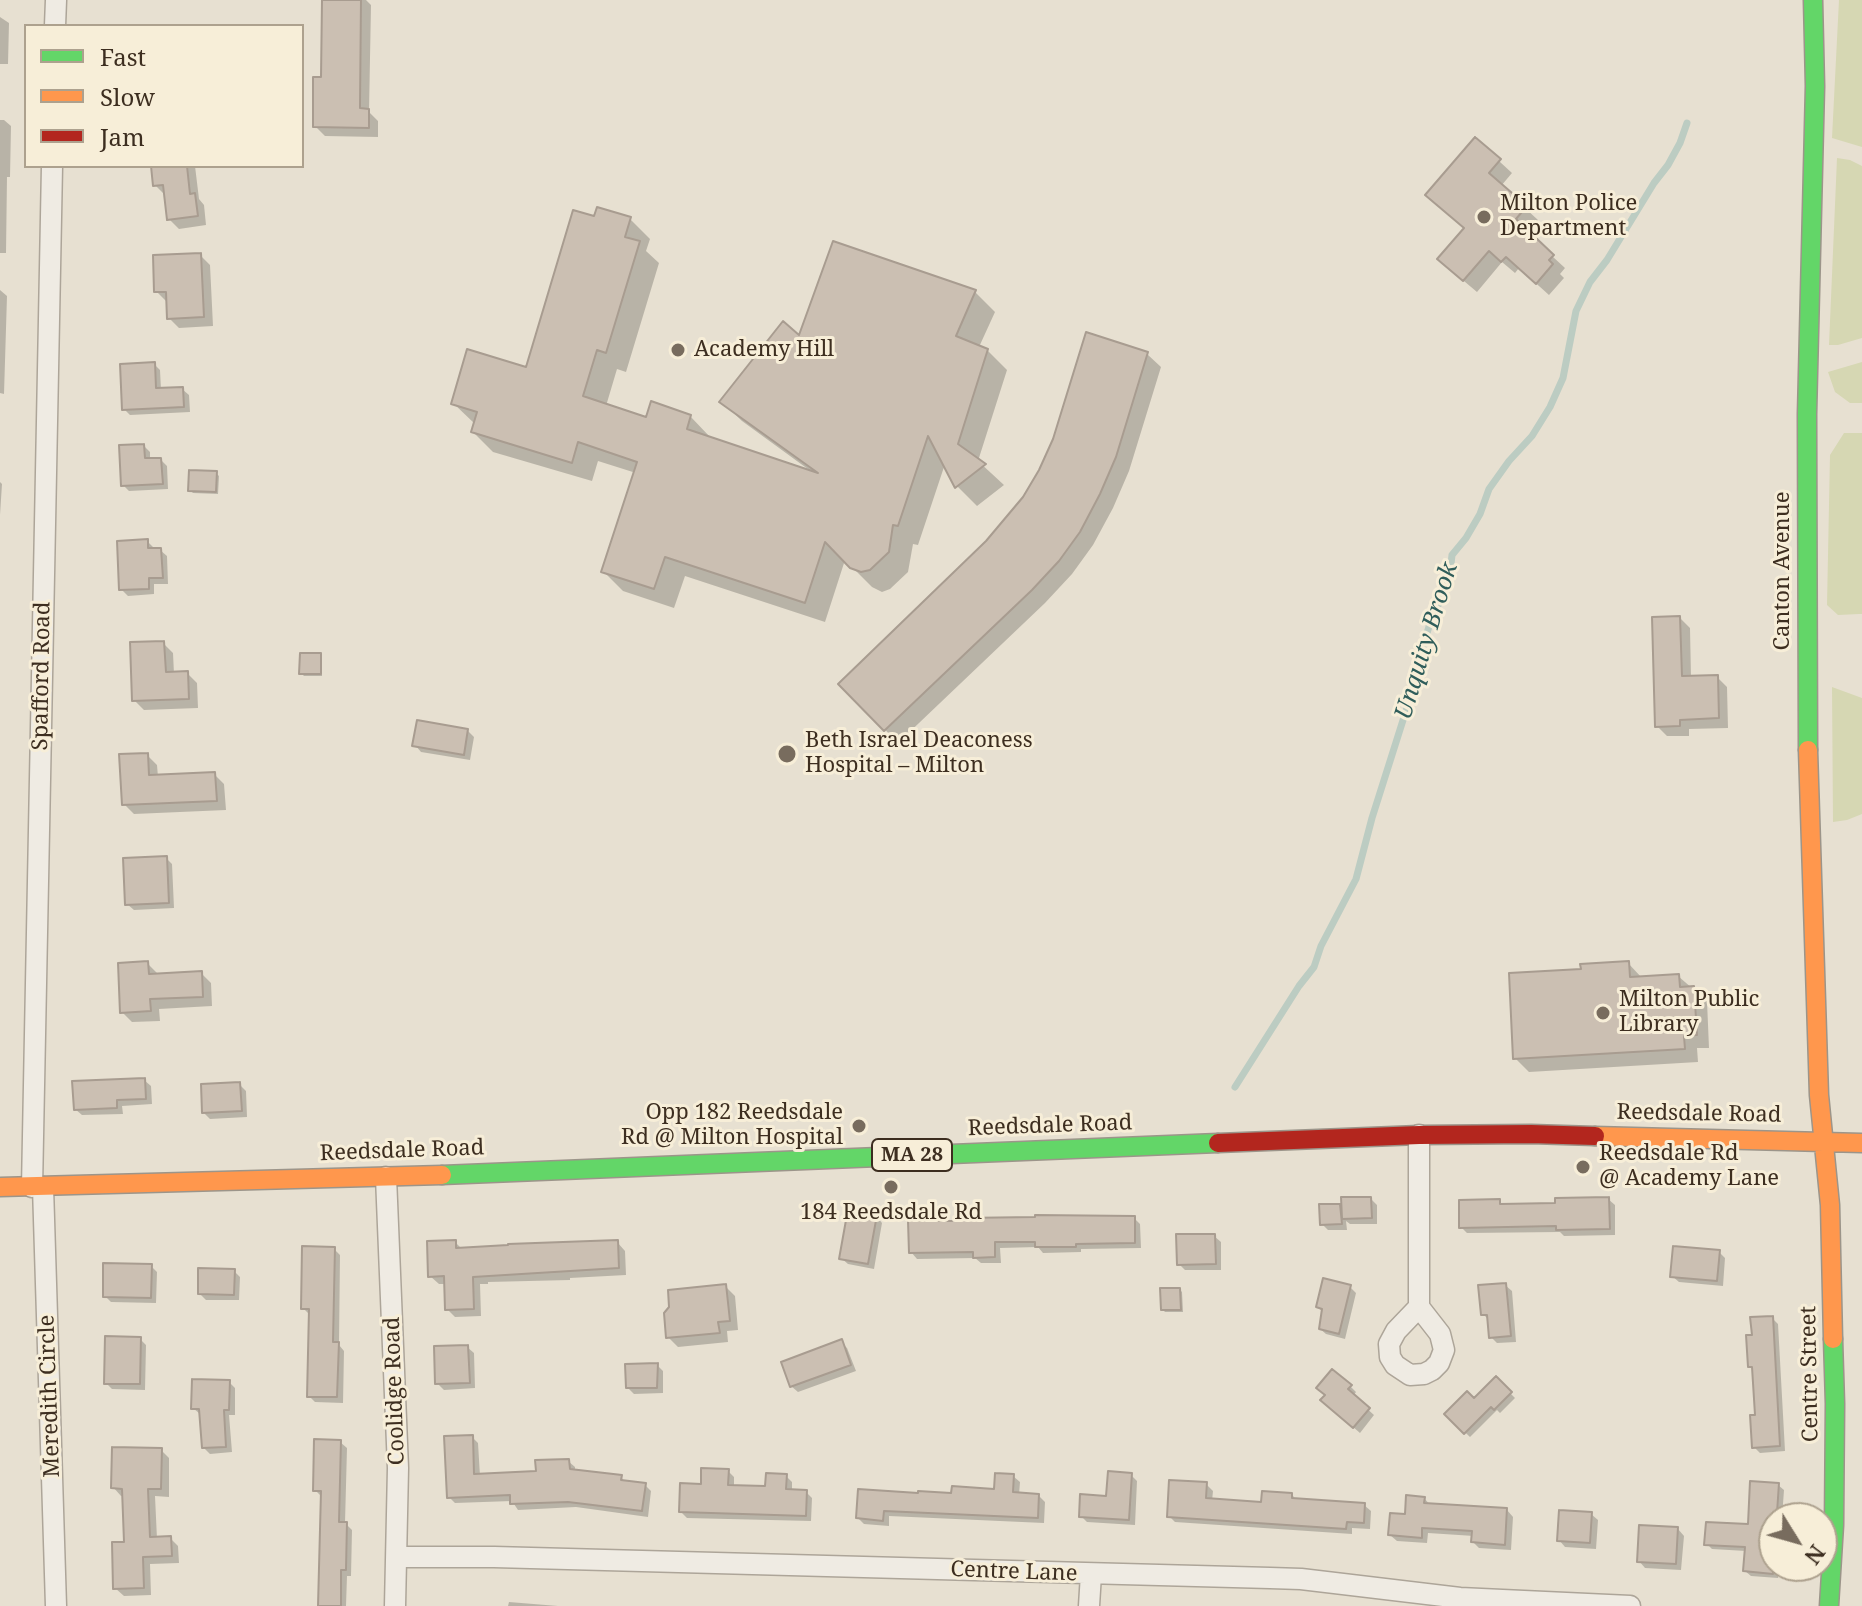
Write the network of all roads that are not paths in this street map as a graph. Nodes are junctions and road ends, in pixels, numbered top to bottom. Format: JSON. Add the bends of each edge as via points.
{"nodes":[{"id":1,"x":56,"y":0,"type":"edge"},
{"id":2,"x":1813,"y":0,"type":"edge"},
{"id":3,"x":55,"y":24,"type":"edge"},
{"id":4,"x":52,"y":168,"type":"edge"},
{"id":5,"x":1419,"y":1135,"type":"junction"},
{"id":6,"x":1824,"y":1141,"type":"junction"},
{"id":7,"x":1862,"y":1143,"type":"edge"},
{"id":8,"x":386,"y":1177,"type":"junction"},
{"id":9,"x":0,"y":1187,"type":"edge"},
{"id":10,"x":37,"y":1187,"type":"junction"},
{"id":11,"x":1419,"y":1307,"type":"dead end"},
{"id":12,"x":398,"y":1557,"type":"junction"},
{"id":13,"x":1091,"y":1574,"type":"junction"},
{"id":14,"x":56,"y":1606,"type":"edge"},
{"id":15,"x":395,"y":1606,"type":"edge"},
{"id":16,"x":1089,"y":1606,"type":"edge"},
{"id":17,"x":1630,"y":1606,"type":"edge"},
{"id":18,"x":1829,"y":1606,"type":"edge"}],
"edges":[{"from":1,"to":3,"type":"street"},
{"from":2,"to":6,"type":"main road","name":"Canton Avenue","via":[[1807,677]]},
{"from":4,"to":10,"type":"street","name":"Spafford Road"},
{"from":5,"to":6,"type":"main road","name":"Reedsdale Road","number":"MA 28"},
{"from":5,"to":8,"type":"main road","name":"Reedsdale Road","number":"MA 28"},
{"from":5,"to":11,"type":"street"},
{"from":6,"to":7,"type":"main road","name":"Reedsdale Road","number":"MA 28"},
{"from":6,"to":18,"type":"main road","name":"Centre Street","via":[[1835,1404]]},
{"from":8,"to":10,"type":"main road","name":"Reedsdale Road","number":"MA 28"},
{"from":8,"to":12,"type":"street","name":"Coolidge Road"},
{"from":9,"to":10,"type":"main road","name":"Reedsdale Road","number":"MA 28"},
{"from":10,"to":14,"type":"street","name":"Meredith Circle"},
{"from":12,"to":13,"type":"street","name":"Centre Lane"},
{"from":12,"to":15,"type":"street","name":"Coolidge Road"},
{"from":13,"to":16,"type":"street"},
{"from":13,"to":17,"type":"street","name":"Centre Lane","via":[[1301,1579],[1460,1598]]}]}
